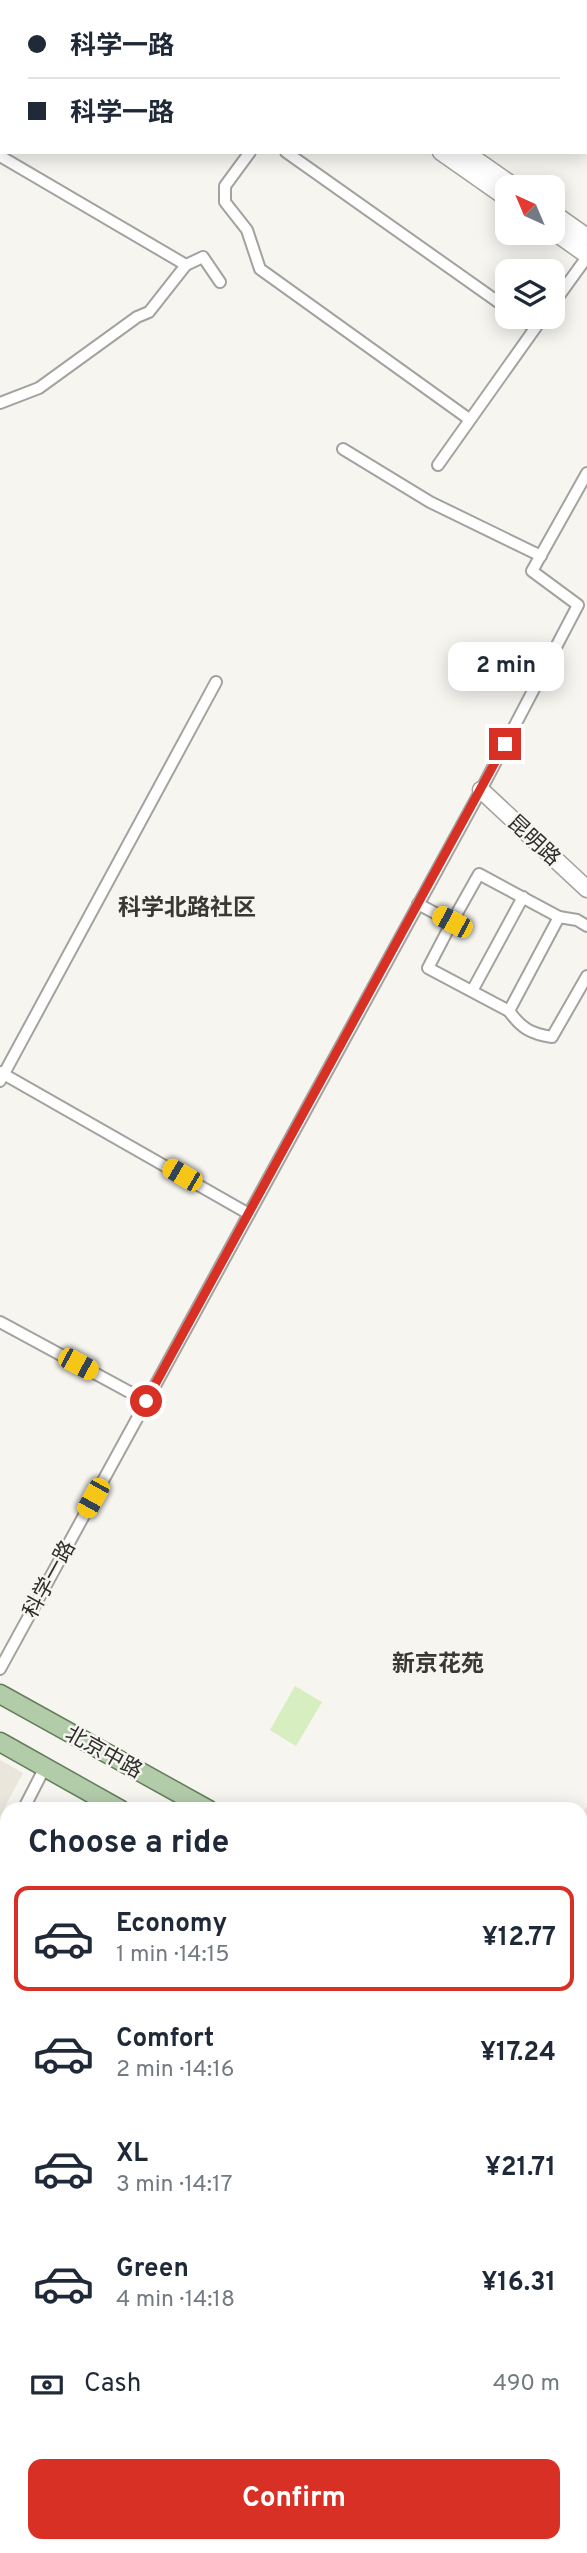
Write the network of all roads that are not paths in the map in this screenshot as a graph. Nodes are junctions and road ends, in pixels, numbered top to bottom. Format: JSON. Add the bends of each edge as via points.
{"nodes":[{"id":1,"x":249,"y":154,"type":"edge"},
{"id":2,"x":289,"y":154,"type":"edge"},
{"id":3,"x":444,"y":154,"type":"edge"},
{"id":4,"x":468,"y":154,"type":"edge"},
{"id":5,"x":0,"y":156,"type":"edge"},
{"id":6,"x":498,"y":175,"type":"edge"},
{"id":7,"x":495,"y":190,"type":"edge"},
{"id":8,"x":565,"y":231,"type":"edge"},
{"id":9,"x":565,"y":235,"type":"edge"},
{"id":10,"x":587,"y":237,"type":"edge"},
{"id":11,"x":587,"y":256,"type":"edge"},
{"id":12,"x":186,"y":265,"type":"junction"},
{"id":13,"x":220,"y":282,"type":"dead end"},
{"id":14,"x":565,"y":287,"type":"edge"},
{"id":15,"x":495,"y":300,"type":"edge"},
{"id":16,"x":534,"y":329,"type":"edge"},
{"id":17,"x":0,"y":403,"type":"edge"},
{"id":18,"x":469,"y":419,"type":"junction"},
{"id":19,"x":343,"y":449,"type":"dead end"},
{"id":20,"x":438,"y":465,"type":"dead end"},
{"id":21,"x":587,"y":473,"type":"edge"},
{"id":22,"x":541,"y":556,"type":"junction"},
{"id":23,"x":216,"y":682,"type":"dead end"},
{"id":24,"x":481,"y":790,"type":"junction"},
{"id":25,"x":587,"y":889,"type":"edge"},
{"id":26,"x":523,"y":897,"type":"junction"},
{"id":27,"x":418,"y":904,"type":"junction"},
{"id":28,"x":559,"y":917,"type":"junction"},
{"id":29,"x":452,"y":922,"type":"junction"},
{"id":30,"x":587,"y":926,"type":"edge"},
{"id":31,"x":587,"y":976,"type":"edge"},
{"id":32,"x":472,"y":991,"type":"junction"},
{"id":33,"x":509,"y":1011,"type":"junction"},
{"id":34,"x":1,"y":1076,"type":"edge"},
{"id":35,"x":249,"y":1214,"type":"junction"},
{"id":36,"x":0,"y":1322,"type":"edge"},
{"id":37,"x":146,"y":1401,"type":"junction"},
{"id":38,"x":0,"y":1669,"type":"edge"},
{"id":39,"x":0,"y":1694,"type":"edge"},
{"id":40,"x":0,"y":1742,"type":"edge"},
{"id":41,"x":45,"y":1767,"type":"junction"},
{"id":42,"x":27,"y":1802,"type":"edge"},
{"id":43,"x":107,"y":1802,"type":"edge"},
{"id":44,"x":195,"y":1802,"type":"edge"}],
"edges":[{"from":1,"to":18,"type":"street","via":[[225,186],[225,202],[247,230],[260,269]]},
{"from":2,"to":15,"type":"street"},
{"from":3,"to":7,"type":"street"},
{"from":4,"to":6,"type":"street"},
{"from":5,"to":12,"type":"street"},
{"from":8,"to":10,"type":"street"},
{"from":9,"to":11,"type":"street"},
{"from":11,"to":14,"type":"street"},
{"from":12,"to":13,"type":"street","via":[[203,257]]},
{"from":12,"to":17,"type":"street","via":[[149,312],[38,388]]},
{"from":16,"to":18,"type":"street"},
{"from":18,"to":20,"type":"street"},
{"from":19,"to":22,"type":"street","via":[[430,502]]},
{"from":21,"to":22,"type":"street"},
{"from":22,"to":24,"type":"street","name":"科学一路","via":[[532,571],[578,605]]},
{"from":23,"to":34,"type":"street"},
{"from":24,"to":25,"type":"street","name":"昆明路"},
{"from":24,"to":27,"type":"street","name":"科学一路"},
{"from":26,"to":28,"type":"street"},
{"from":26,"to":29,"type":"street","via":[[479,874]]},
{"from":26,"to":32,"type":"street"},
{"from":27,"to":29,"type":"street"},
{"from":27,"to":35,"type":"street","name":"科学一路"},
{"from":28,"to":30,"type":"street"},
{"from":28,"to":33,"type":"street"},
{"from":29,"to":32,"type":"street","via":[[428,968]]},
{"from":31,"to":33,"type":"street","via":[[552,1037],[521,1027]]},
{"from":32,"to":33,"type":"street"},
{"from":34,"to":35,"type":"street"},
{"from":35,"to":37,"type":"street","name":"科学一路"},
{"from":36,"to":37,"type":"street"},
{"from":37,"to":38,"type":"street","name":"科学一路"},
{"from":39,"to":44,"type":"main road","name":"北京中路"},
{"from":40,"to":41,"type":"main road","name":"北京中路"},
{"from":41,"to":42,"type":"street"},
{"from":41,"to":43,"type":"main road","name":"北京中路"}]}
